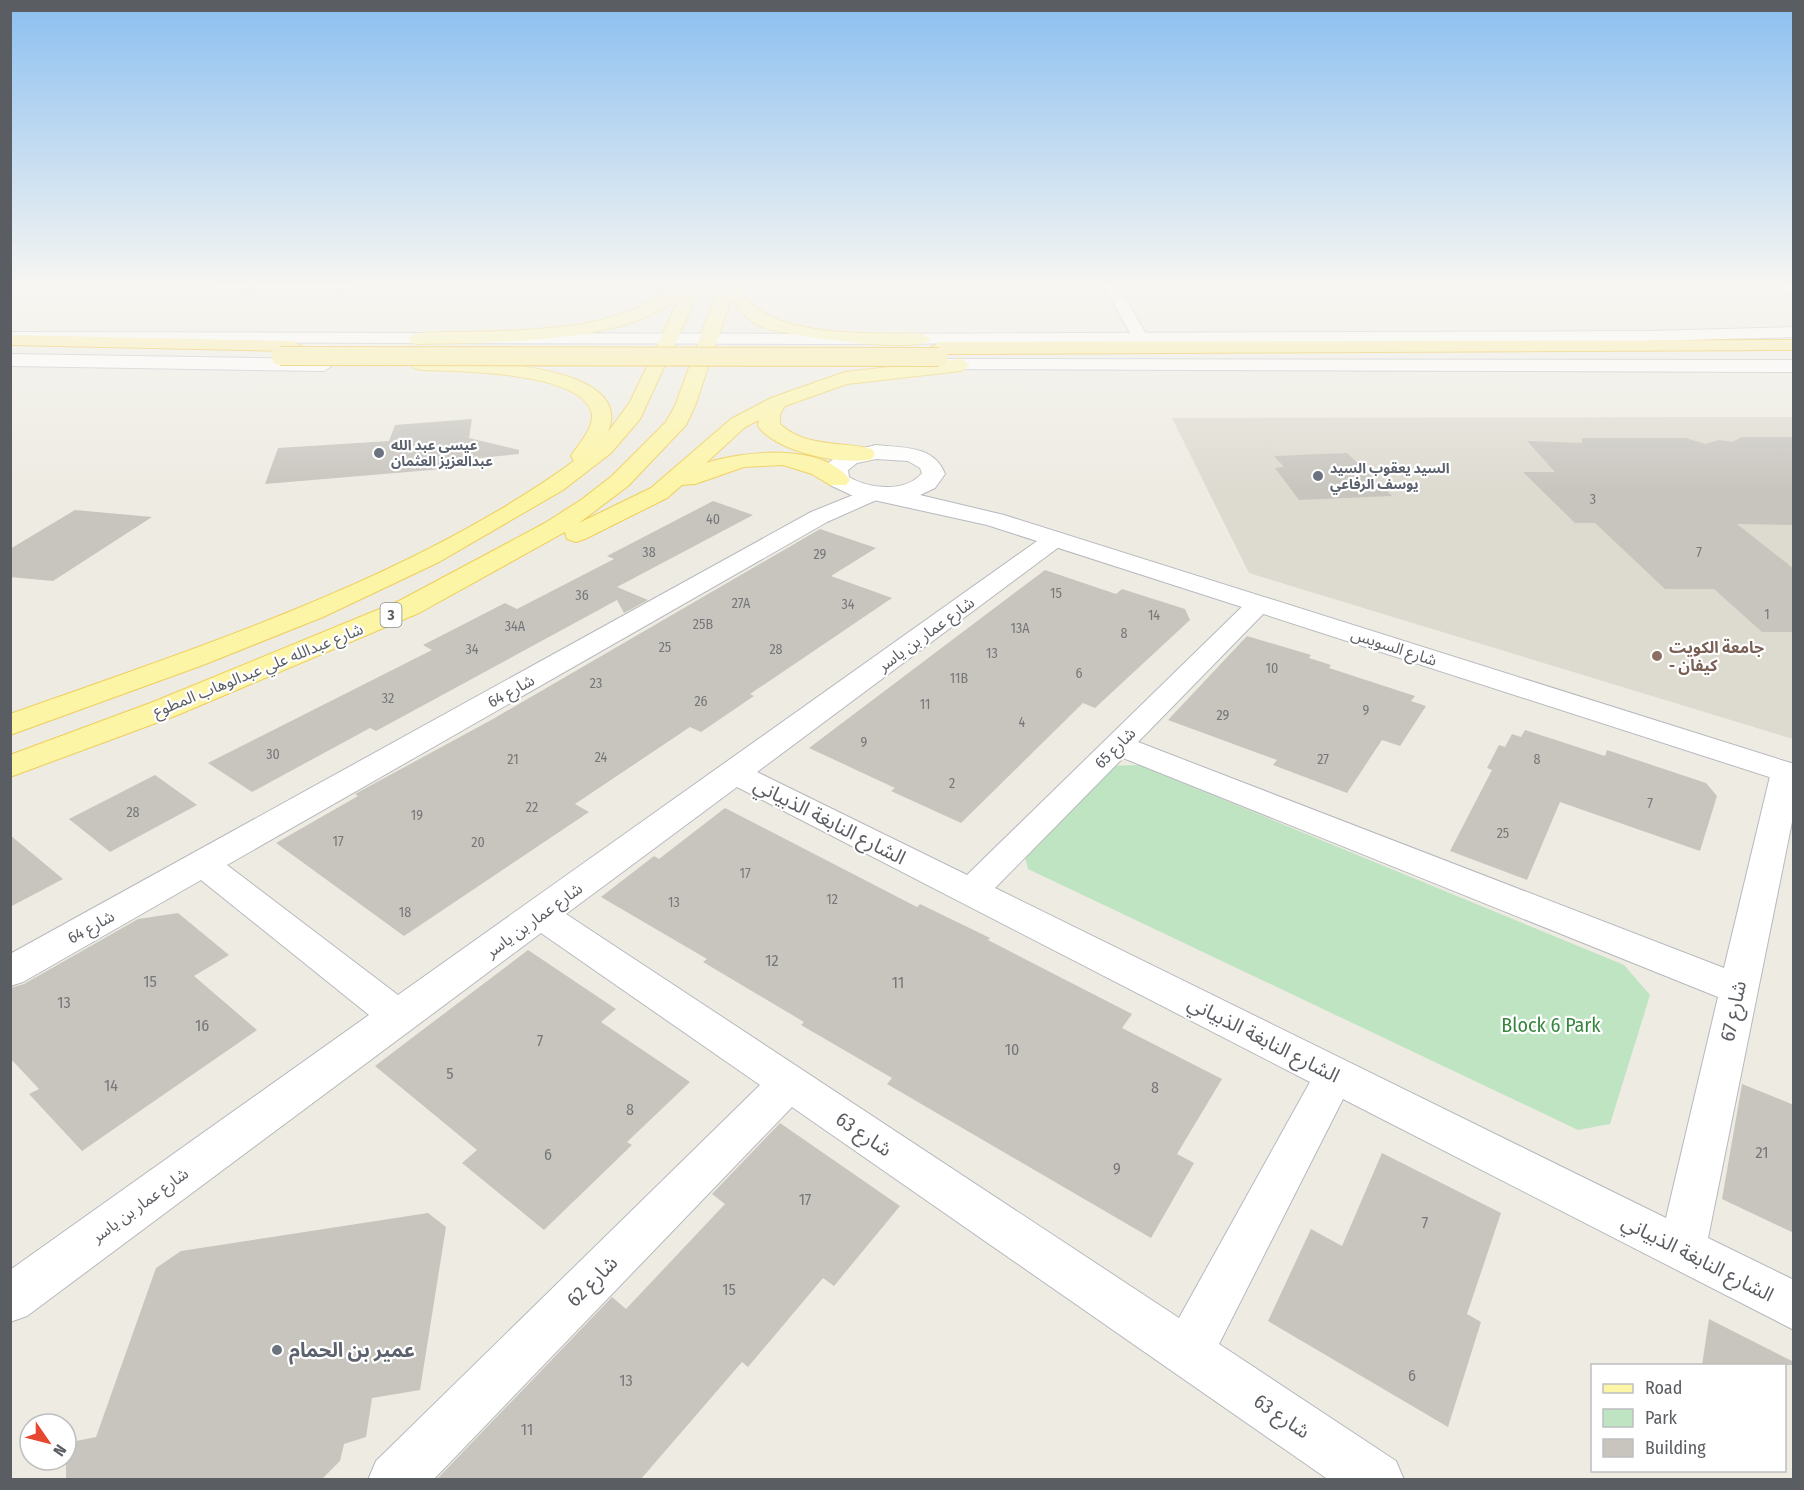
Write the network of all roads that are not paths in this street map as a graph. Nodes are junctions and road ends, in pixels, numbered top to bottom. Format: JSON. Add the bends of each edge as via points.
{"nodes":[{"id":1,"x":703,"y":352,"type":"edge"},
{"id":2,"x":10,"y":353,"type":"edge"},
{"id":3,"x":74,"y":353,"type":"edge"},
{"id":4,"x":593,"y":353,"type":"edge"},
{"id":5,"x":662,"y":353,"type":"edge"},
{"id":6,"x":701,"y":353,"type":"edge"},
{"id":7,"x":707,"y":353,"type":"edge"},
{"id":8,"x":787,"y":353,"type":"edge"},
{"id":9,"x":787,"y":353,"type":"edge"},
{"id":10,"x":1088,"y":353,"type":"edge"},
{"id":11,"x":1261,"y":353,"type":"edge"},
{"id":12,"x":1544,"y":353,"type":"edge"},
{"id":13,"x":1794,"y":353,"type":"edge"},
{"id":14,"x":10,"y":360,"type":"edge"},
{"id":15,"x":421,"y":364,"type":"junction"},
{"id":16,"x":562,"y":364,"type":"junction"},
{"id":17,"x":656,"y":364,"type":"junction"},
{"id":18,"x":800,"y":365,"type":"junction"},
{"id":19,"x":961,"y":365,"type":"junction"},
{"id":20,"x":1794,"y":366,"type":"edge"},
{"id":21,"x":1690,"y":367,"type":"junction"},
{"id":22,"x":778,"y":402,"type":"junction"},
{"id":23,"x":864,"y":454,"type":"junction"},
{"id":24,"x":933,"y":467,"type":"junction"},
{"id":25,"x":573,"y":471,"type":"junction"},
{"id":26,"x":840,"y":482,"type":"junction"},
{"id":27,"x":659,"y":493,"type":"junction"},
{"id":28,"x":878,"y":493,"type":"junction"},
{"id":29,"x":819,"y":517,"type":"junction"},
{"id":30,"x":995,"y":520,"type":"junction"},
{"id":31,"x":1055,"y":539,"type":"junction"},
{"id":32,"x":1259,"y":604,"type":"junction"},
{"id":33,"x":409,"y":607,"type":"junction"},
{"id":34,"x":10,"y":725,"type":"edge"},
{"id":35,"x":1118,"y":745,"type":"junction"},
{"id":36,"x":10,"y":767,"type":"edge"},
{"id":37,"x":735,"y":773,"type":"junction"},
{"id":38,"x":1790,"y":773,"type":"edge"},
{"id":39,"x":203,"y":864,"type":"junction"},
{"id":40,"x":971,"y":891,"type":"junction"},
{"id":41,"x":541,"y":915,"type":"junction"},
{"id":42,"x":10,"y":972,"type":"edge"},
{"id":43,"x":1738,"y":989,"type":"junction"},
{"id":44,"x":400,"y":1018,"type":"junction"},
{"id":45,"x":1335,"y":1075,"type":"junction"},
{"id":46,"x":789,"y":1083,"type":"junction"},
{"id":47,"x":1682,"y":1249,"type":"junction"},
{"id":48,"x":10,"y":1299,"type":"edge"},
{"id":49,"x":1794,"y":1306,"type":"edge"},
{"id":50,"x":1188,"y":1352,"type":"junction"},
{"id":51,"x":395,"y":1479,"type":"edge"},
{"id":52,"x":1377,"y":1479,"type":"edge"}],
"edges":[{"from":1,"to":33,"type":"main road","name":"شارع عبدالله علي عبدالوهاب المطوع","number":"3","via":[[675,425],[610,489],[554,528]]},
{"from":2,"to":3,"type":"highway"},
{"from":4,"to":16,"type":"main road"},
{"from":5,"to":17,"type":"main road","number":"3"},
{"from":6,"to":17,"type":"main road"},
{"from":7,"to":18,"type":"main road"},
{"from":8,"to":10,"type":"highway","bridge":true},
{"from":9,"to":18,"type":"main road","via":[[786,356]]},
{"from":11,"to":21,"type":"highway","via":[[1293,361]]},
{"from":12,"to":13,"type":"highway"},
{"from":14,"to":15,"type":"main road"},
{"from":15,"to":16,"type":"main road"},
{"from":15,"to":25,"type":"main road","number":"3","via":[[542,374],[585,390],[598,403],[602,415]]},
{"from":16,"to":17,"type":"main road"},
{"from":17,"to":25,"type":"main road","number":"3","via":[[642,402],[623,427]]},
{"from":18,"to":19,"type":"main road"},
{"from":19,"to":21,"type":"main road"},
{"from":19,"to":22,"type":"main road","via":[[839,380]]},
{"from":20,"to":21,"type":"main road"},
{"from":22,"to":23,"type":"main road","via":[[769,420],[774,431],[813,447]]},
{"from":22,"to":27,"type":"main road","via":[[738,423]]},
{"from":23,"to":24,"type":"main road","via":[[901,453],[923,459]]},
{"from":23,"to":26,"type":"main road","via":[[839,465],[835,472]]},
{"from":24,"to":28,"type":"main road","via":[[934,474],[924,485]]},
{"from":24,"to":30,"type":"main road","name":"شارع السويس","via":[[966,503]]},
{"from":25,"to":34,"type":"main road","number":"3","via":[[448,548],[326,605],[173,667]]},
{"from":26,"to":27,"type":"main road","via":[[821,469],[802,463],[739,459],[708,468]]},
{"from":26,"to":28,"type":"main road","name":"شارع السويس"},
{"from":26,"to":29,"type":"street","name":"شارع 64"},
{"from":27,"to":33,"type":"main road","via":[[498,572]]},
{"from":28,"to":29,"type":"street","name":"شارع 64"},
{"from":28,"to":30,"type":"main road","name":"شارع السويس"},
{"from":29,"to":39,"type":"street","name":"شارع 64"},
{"from":30,"to":31,"type":"main road","name":"شارع السويس"},
{"from":31,"to":32,"type":"main road","name":"شارع السويس"},
{"from":31,"to":37,"type":"street","name":"شارع عمار بن ياسر"},
{"from":32,"to":35,"type":"street","name":"شارع 65"},
{"from":32,"to":38,"type":"main road","name":"شارع السويس"},
{"from":33,"to":36,"type":"main road","name":"شارع عبدالله علي عبدالوهاب المطوع","number":"3","via":[[206,692]]},
{"from":35,"to":40,"type":"street","name":"شارع 65"},
{"from":35,"to":43,"type":"street"},
{"from":37,"to":40,"type":"street","name":"الشارع النابغة الذبياني"},
{"from":37,"to":41,"type":"street","name":"شارع عمار بن ياسر"},
{"from":38,"to":43,"type":"street","name":"شارع 67"},
{"from":39,"to":42,"type":"street","name":"شارع 64"},
{"from":39,"to":44,"type":"street"},
{"from":40,"to":45,"type":"street","name":"الشارع النابغة الذبياني"},
{"from":41,"to":44,"type":"street","name":"شارع عمار بن ياسر"},
{"from":41,"to":46,"type":"street","name":"شارع 63"},
{"from":43,"to":47,"type":"street","name":"شارع 67"},
{"from":44,"to":48,"type":"street","name":"شارع عمار بن ياسر"},
{"from":45,"to":47,"type":"street","name":"الشارع النابغة الذبياني"},
{"from":45,"to":50,"type":"street"},
{"from":46,"to":50,"type":"street","name":"شارع 63"},
{"from":46,"to":51,"type":"street","name":"شارع 62"},
{"from":47,"to":49,"type":"street","name":"الشارع النابغة الذبياني"},
{"from":50,"to":52,"type":"street","name":"شارع 63"}]}
